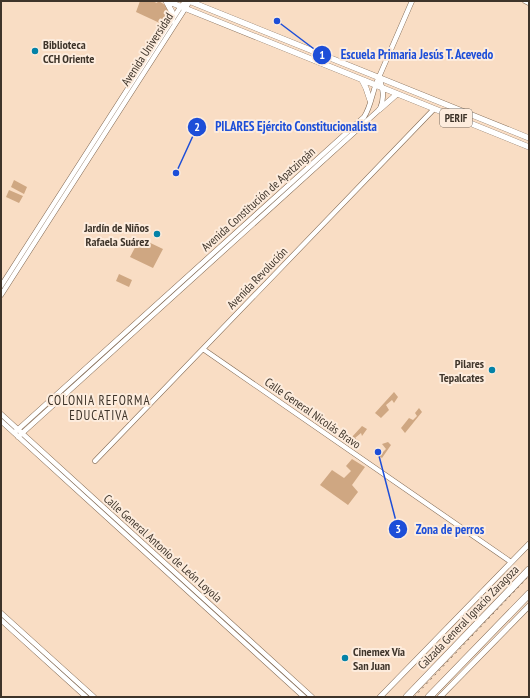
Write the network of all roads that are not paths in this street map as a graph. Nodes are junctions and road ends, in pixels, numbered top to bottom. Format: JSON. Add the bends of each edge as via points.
{"nodes":[{"id":1,"x":167,"y":1,"type":"edge"},
{"id":2,"x":190,"y":1,"type":"edge"},
{"id":3,"x":412,"y":1,"type":"edge"},
{"id":4,"x":525,"y":1,"type":"edge"},
{"id":5,"x":529,"y":3,"type":"edge"},
{"id":6,"x":183,"y":7,"type":"junction"},
{"id":7,"x":172,"y":21,"type":"junction"},
{"id":8,"x":138,"y":77,"type":"junction"},
{"id":9,"x":379,"y":77,"type":"junction"},
{"id":10,"x":361,"y":80,"type":"junction"},
{"id":11,"x":374,"y":85,"type":"junction"},
{"id":12,"x":383,"y":89,"type":"junction"},
{"id":13,"x":397,"y":94,"type":"junction"},
{"id":14,"x":370,"y":103,"type":"junction"},
{"id":15,"x":380,"y":109,"type":"junction"},
{"id":16,"x":434,"y":109,"type":"junction"},
{"id":17,"x":529,"y":138,"type":"edge"},
{"id":18,"x":529,"y":147,"type":"edge"},
{"id":19,"x":64,"y":192,"type":"junction"},
{"id":20,"x":1,"y":286,"type":"edge"},
{"id":21,"x":1,"y":295,"type":"edge"},
{"id":22,"x":203,"y":349,"type":"junction"},
{"id":23,"x":1,"y":414,"type":"edge"},
{"id":24,"x":1,"y":421,"type":"edge"},
{"id":25,"x":18,"y":433,"type":"junction"},
{"id":26,"x":95,"y":461,"type":"dead end"},
{"id":27,"x":529,"y":544,"type":"edge"},
{"id":28,"x":511,"y":562,"type":"junction"},
{"id":29,"x":529,"y":570,"type":"edge"},
{"id":30,"x":529,"y":594,"type":"edge"},
{"id":31,"x":529,"y":606,"type":"edge"},
{"id":32,"x":1,"y":613,"type":"edge"},
{"id":33,"x":1,"y":620,"type":"edge"},
{"id":34,"x":86,"y":697,"type":"edge"},
{"id":35,"x":94,"y":697,"type":"edge"},
{"id":36,"x":304,"y":697,"type":"edge"},
{"id":37,"x":312,"y":697,"type":"edge"},
{"id":38,"x":380,"y":697,"type":"edge"},
{"id":39,"x":407,"y":697,"type":"edge"},
{"id":40,"x":429,"y":697,"type":"edge"},
{"id":41,"x":440,"y":697,"type":"edge"}],
"edges":[{"from":1,"to":6,"type":"main road","number":"PERIF"},
{"from":1,"to":7,"type":"main road","via":[[172,12]]},
{"from":2,"to":6,"type":"street","name":"Avenida Universidad","via":[[185,2]]},
{"from":2,"to":9,"type":"main road","number":"PERIF"},
{"from":3,"to":9,"type":"street","name":"Avenida Constitución de Apatzingán"},
{"from":4,"to":5,"type":"street"},
{"from":6,"to":7,"type":"street","name":"Avenida Universidad"},
{"from":6,"to":8,"type":"street","name":"Avenida Universidad"},
{"from":6,"to":10,"type":"main road","number":"PERIF"},
{"from":7,"to":8,"type":"street","name":"Avenida Universidad"},
{"from":8,"to":19,"type":"street","name":"Avenida Universidad"},
{"from":9,"to":11,"type":"street","name":"Avenida Constitución de Apatzingán"},
{"from":9,"to":12,"type":"street"},
{"from":9,"to":17,"type":"main road","number":"PERIF"},
{"from":10,"to":11,"type":"main road","number":"PERIF"},
{"from":10,"to":14,"type":"main road","via":[[368,92]]},
{"from":11,"to":12,"type":"main road","number":"PERIF"},
{"from":11,"to":14,"type":"street","name":"Avenida Constitución de Apatzingán"},
{"from":12,"to":13,"type":"main road","number":"PERIF"},
{"from":12,"to":15,"type":"street","via":[[384,98]]},
{"from":13,"to":15,"type":"main road"},
{"from":13,"to":16,"type":"main road","number":"PERIF"},
{"from":14,"to":15,"type":"street","via":[[373,109]]},
{"from":14,"to":25,"type":"street","name":"Avenida Constitución de Apatzingán","via":[[361,120]]},
{"from":15,"to":25,"type":"street","name":"Avenida Constitución de Apatzingán"},
{"from":16,"to":18,"type":"main road","number":"PERIF"},
{"from":16,"to":22,"type":"street","name":"Avenida Revolución"},
{"from":19,"to":20,"type":"street","name":"Avenida Universidad"},
{"from":19,"to":21,"type":"street","name":"Avenida Universidad"},
{"from":22,"to":26,"type":"street","name":"Avenida Revolución"},
{"from":22,"to":28,"type":"street","name":"Calle General Nicolás Bravo"},
{"from":23,"to":25,"type":"street","name":"Calle General Antonio de León Loyola"},
{"from":24,"to":25,"type":"street","name":"Calle General Antonio de León Loyola"},
{"from":25,"to":36,"type":"street","name":"Calle General Antonio de León Loyola"},
{"from":25,"to":37,"type":"street","name":"Calle General Antonio de León Loyola"},
{"from":27,"to":28,"type":"main road","name":"Calzada General Ignacio Zaragoza"},
{"from":28,"to":38,"type":"main road","name":"Calzada General Ignacio Zaragoza"},
{"from":29,"to":39,"type":"highway","name":"Calzada General Ignacio Zaragoza"},
{"from":30,"to":40,"type":"highway"},
{"from":31,"to":41,"type":"main road"},
{"from":32,"to":35,"type":"street"},
{"from":33,"to":34,"type":"street"}]}
